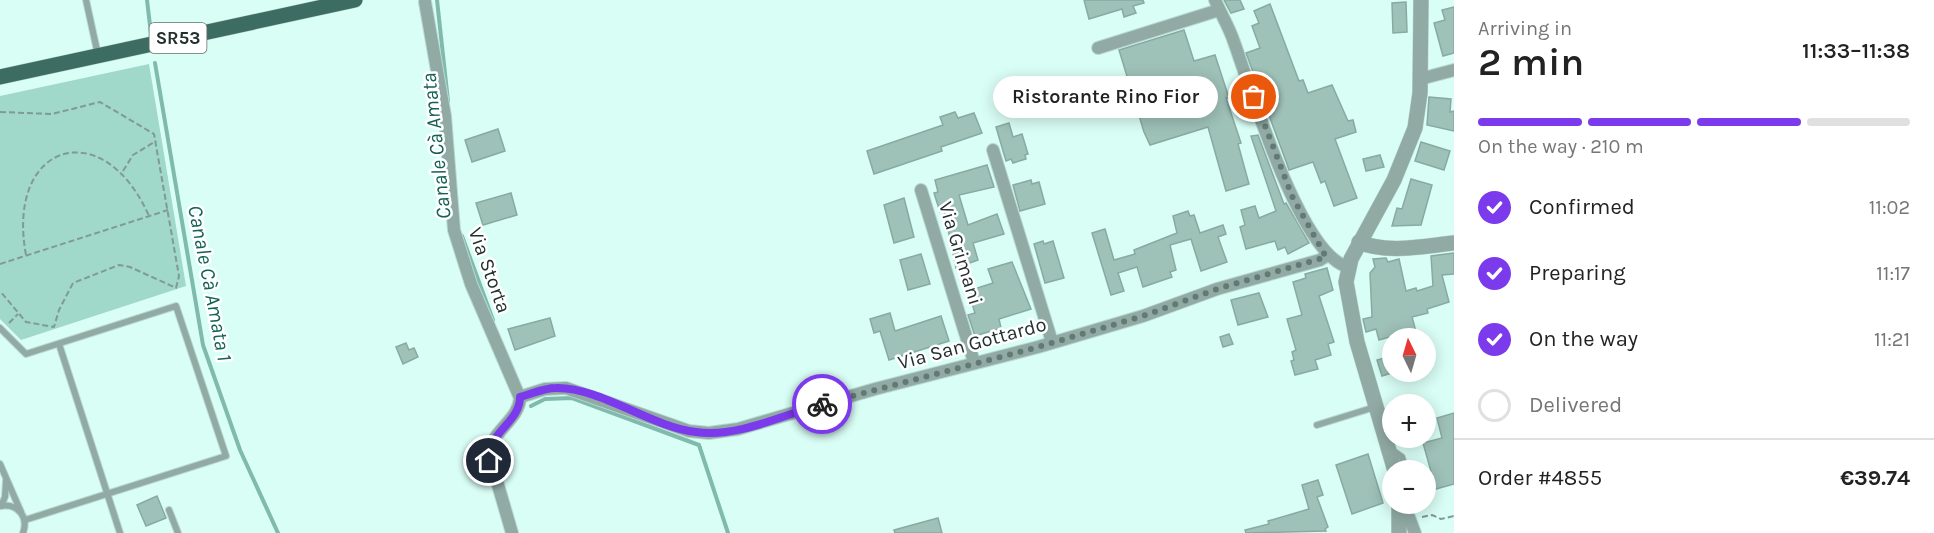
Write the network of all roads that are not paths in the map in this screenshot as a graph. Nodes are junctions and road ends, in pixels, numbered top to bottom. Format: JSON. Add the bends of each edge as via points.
{"nodes":[{"id":1,"x":86,"y":0,"type":"edge"},
{"id":2,"x":355,"y":0,"type":"edge"},
{"id":3,"x":1421,"y":0,"type":"edge"},
{"id":4,"x":425,"y":2,"type":"dead end"},
{"id":5,"x":313,"y":4,"type":"edge"},
{"id":6,"x":1217,"y":5,"type":"edge"},
{"id":7,"x":1098,"y":48,"type":"dead end"},
{"id":8,"x":98,"y":55,"type":"junction"},
{"id":9,"x":1454,"y":70,"type":"edge"},
{"id":10,"x":0,"y":77,"type":"edge"},
{"id":11,"x":1420,"y":79,"type":"junction"},
{"id":12,"x":993,"y":150,"type":"dead end"},
{"id":13,"x":921,"y":190,"type":"dead end"},
{"id":14,"x":1359,"y":242,"type":"junction"},
{"id":15,"x":1454,"y":243,"type":"edge"},
{"id":16,"x":1328,"y":255,"type":"junction"},
{"id":17,"x":1348,"y":267,"type":"junction"},
{"id":18,"x":1,"y":329,"type":"edge"},
{"id":19,"x":1052,"y":342,"type":"junction"},
{"id":20,"x":60,"y":344,"type":"junction"},
{"id":21,"x":974,"y":362,"type":"junction"},
{"id":22,"x":520,"y":397,"type":"junction"},
{"id":23,"x":1376,"y":406,"type":"junction"},
{"id":24,"x":1317,"y":425,"type":"dead end"},
{"id":25,"x":1382,"y":426,"type":"edge"},
{"id":26,"x":1389,"y":448,"type":"edge"},
{"id":27,"x":1403,"y":460,"type":"edge"},
{"id":28,"x":1,"y":463,"type":"edge"},
{"id":29,"x":7,"y":480,"type":"junction"},
{"id":30,"x":108,"y":494,"type":"junction"},
{"id":31,"x":0,"y":506,"type":"edge"},
{"id":32,"x":169,"y":510,"type":"dead end"},
{"id":33,"x":21,"y":512,"type":"junction"},
{"id":34,"x":1404,"y":514,"type":"edge"},
{"id":35,"x":25,"y":522,"type":"junction"},
{"id":36,"x":23,"y":533,"type":"edge"},
{"id":37,"x":29,"y":533,"type":"edge"},
{"id":38,"x":120,"y":533,"type":"edge"},
{"id":39,"x":178,"y":533,"type":"edge"},
{"id":40,"x":512,"y":533,"type":"edge"},
{"id":41,"x":1399,"y":533,"type":"edge"}],
"edges":[{"from":1,"to":8,"type":"lane"},
{"from":2,"to":5,"type":"main road","number":"SR53"},
{"from":3,"to":11,"type":"street"},
{"from":4,"to":22,"type":"street","name":"Via Storta","via":[[445,116],[454,230],[471,284]]},
{"from":5,"to":8,"type":"main road","number":"SR53"},
{"from":6,"to":7,"type":"street"},
{"from":6,"to":16,"type":"street","via":[[1292,196]]},
{"from":8,"to":10,"type":"main road","number":"SR53"},
{"from":9,"to":11,"type":"street"},
{"from":11,"to":14,"type":"street","via":[[1411,138],[1394,180]]},
{"from":12,"to":19,"type":"street"},
{"from":13,"to":21,"type":"street","name":"Via Grimani"},
{"from":14,"to":15,"type":"street","via":[[1400,248]]},
{"from":14,"to":17,"type":"street"},
{"from":16,"to":17,"type":"street"},
{"from":16,"to":19,"type":"street","name":"Via San Gottardo"},
{"from":17,"to":23,"type":"street","via":[[1348,306]]},
{"from":18,"to":20,"type":"lane","via":[[26,354]]},
{"from":19,"to":21,"type":"street","name":"Via San Gottardo"},
{"from":20,"to":30,"type":"lane"},
{"from":20,"to":30,"type":"lane","via":[[176,306],[226,456]]},
{"from":21,"to":22,"type":"street","name":"Via San Gottardo","via":[[715,433],[681,429],[566,388],[549,388]]},
{"from":22,"to":40,"type":"street","via":[[519,406],[494,439],[489,454]]},
{"from":23,"to":24,"type":"lane"},
{"from":23,"to":25,"type":"street"},
{"from":26,"to":27,"type":"lane"},
{"from":28,"to":29,"type":"lane"},
{"from":29,"to":31,"type":"lane"},
{"from":29,"to":33,"type":"lane"},
{"from":30,"to":35,"type":"lane"},
{"from":30,"to":38,"type":"lane"},
{"from":31,"to":33,"type":"lane","via":[[12,506]]},
{"from":32,"to":39,"type":"lane"},
{"from":33,"to":35,"type":"lane"},
{"from":34,"to":41,"type":"street"},
{"from":35,"to":36,"type":"lane"},
{"from":35,"to":37,"type":"lane"}]}
